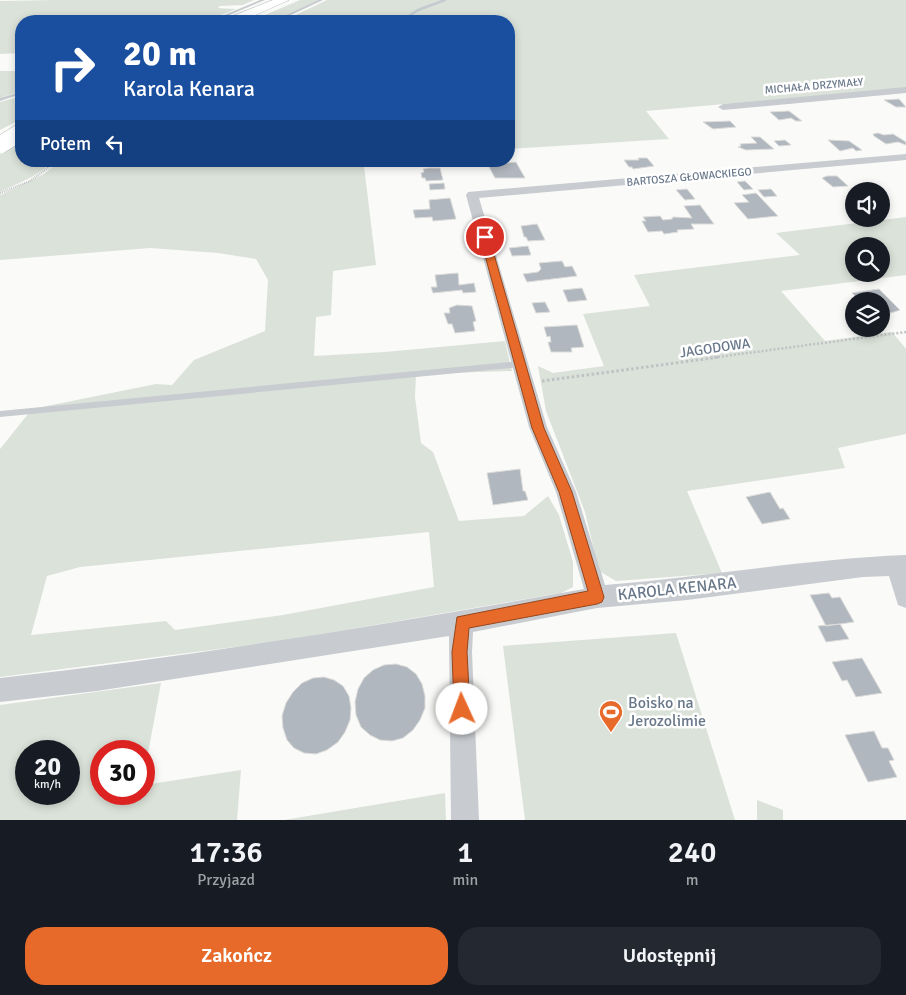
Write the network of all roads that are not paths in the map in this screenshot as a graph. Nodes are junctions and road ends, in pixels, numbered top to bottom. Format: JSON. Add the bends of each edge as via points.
{"nodes":[{"id":1,"x":263,"y":0,"type":"edge"},
{"id":2,"x":283,"y":0,"type":"edge"},
{"id":3,"x":295,"y":0,"type":"edge"},
{"id":4,"x":321,"y":0,"type":"edge"},
{"id":5,"x":227,"y":15,"type":"edge"},
{"id":6,"x":247,"y":15,"type":"edge"},
{"id":7,"x":260,"y":15,"type":"edge"},
{"id":8,"x":288,"y":15,"type":"edge"},
{"id":9,"x":906,"y":90,"type":"edge"},
{"id":10,"x":15,"y":95,"type":"edge"},
{"id":11,"x":0,"y":100,"type":"edge"},
{"id":12,"x":723,"y":107,"type":"dead end"},
{"id":13,"x":15,"y":126,"type":"edge"},
{"id":14,"x":15,"y":133,"type":"edge"},
{"id":15,"x":0,"y":135,"type":"edge"},
{"id":16,"x":15,"y":136,"type":"edge"},
{"id":17,"x":0,"y":145,"type":"edge"},
{"id":18,"x":906,"y":157,"type":"edge"},
{"id":19,"x":521,"y":364,"type":"junction"},
{"id":20,"x":0,"y":414,"type":"edge"},
{"id":21,"x":902,"y":565,"type":"edge"},
{"id":22,"x":597,"y":597,"type":"junction"},
{"id":23,"x":906,"y":597,"type":"edge"},
{"id":24,"x":462,"y":622,"type":"junction"},
{"id":25,"x":0,"y":690,"type":"edge"},
{"id":26,"x":465,"y":820,"type":"edge"}],
"edges":[{"from":1,"to":5,"type":"lane"},
{"from":2,"to":6,"type":"main road"},
{"from":3,"to":7,"type":"main road"},
{"from":4,"to":8,"type":"lane"},
{"from":9,"to":12,"type":"street","name":"MICHAŁA DRZYMAŁY"},
{"from":10,"to":11,"type":"lane"},
{"from":13,"to":15,"type":"main road"},
{"from":14,"to":15,"type":"lane"},
{"from":16,"to":17,"type":"main road","bridge":true},
{"from":18,"to":19,"type":"street","name":"BARTOSZA GŁOWACKIEGO","via":[[472,195]]},
{"from":19,"to":20,"type":"lane"},
{"from":19,"to":22,"type":"street","via":[[538,428],[566,492]]},
{"from":21,"to":22,"type":"street","name":"KAROLA KENARA"},
{"from":21,"to":23,"type":"street"},
{"from":22,"to":24,"type":"street","name":"KAROLA KENARA"},
{"from":24,"to":25,"type":"street","name":"KAROLA KENARA","via":[[97,679]]},
{"from":24,"to":26,"type":"street"}]}
